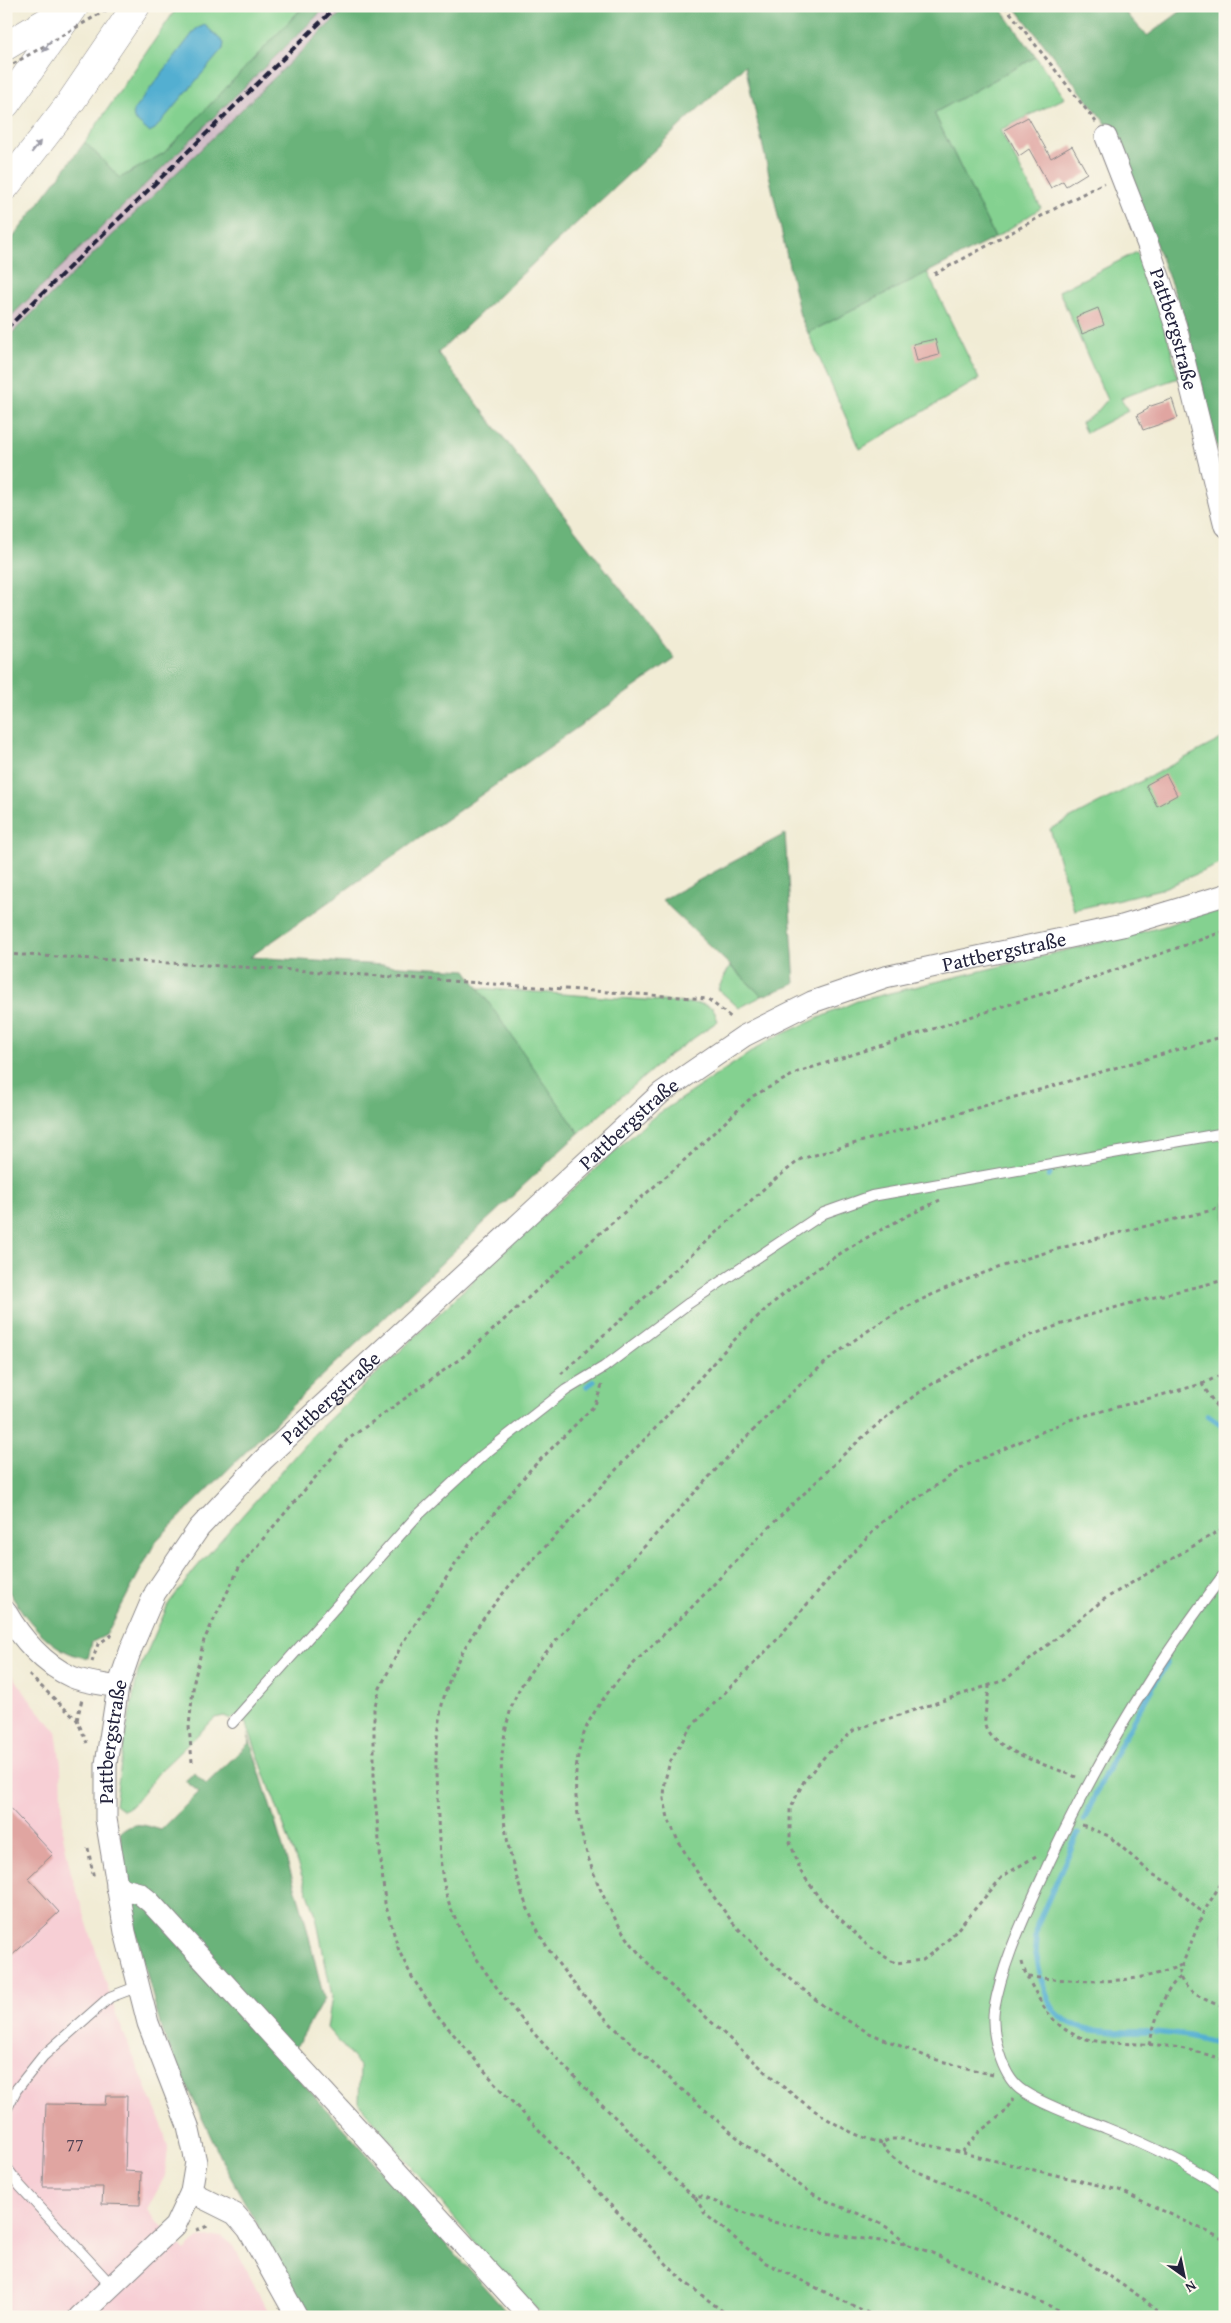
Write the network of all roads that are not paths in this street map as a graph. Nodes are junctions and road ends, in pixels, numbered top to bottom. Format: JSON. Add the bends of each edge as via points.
{"nodes":[{"id":1,"x":74,"y":6,"type":"edge"},
{"id":2,"x":136,"y":6,"type":"edge"},
{"id":3,"x":6,"y":46,"type":"edge"},
{"id":4,"x":6,"y":104,"type":"edge"},
{"id":5,"x":1106,"y":138,"type":"road end"},
{"id":6,"x":6,"y":186,"type":"edge"},
{"id":7,"x":1225,"y":526,"type":"edge"},
{"id":8,"x":1225,"y":895,"type":"edge"},
{"id":9,"x":1225,"y":1133,"type":"edge"},
{"id":10,"x":1225,"y":1573,"type":"edge"},
{"id":11,"x":6,"y":1612,"type":"edge"},
{"id":12,"x":118,"y":1687,"type":"junction"},
{"id":13,"x":232,"y":1723,"type":"dead end"},
{"id":14,"x":117,"y":1887,"type":"junction"},
{"id":15,"x":139,"y":1986,"type":"junction"},
{"id":16,"x":6,"y":2110,"type":"edge"},
{"id":17,"x":6,"y":2167,"type":"edge"},
{"id":18,"x":1225,"y":2189,"type":"edge"},
{"id":19,"x":191,"y":2192,"type":"junction"},
{"id":20,"x":112,"y":2286,"type":"junction"},
{"id":21,"x":79,"y":2317,"type":"edge"},
{"id":22,"x":297,"y":2317,"type":"edge"},
{"id":23,"x":530,"y":2317,"type":"edge"}],
"edges":[{"from":1,"to":3,"type":"main road"},
{"from":1,"to":4,"type":"main road","one_way":true},
{"from":6,"to":2,"type":"main road","one_way":true,"via":[[70,103]]},
{"from":5,"to":7,"type":"street","name":"Pattbergstraße","via":[[1176,327]]},
{"from":8,"to":12,"type":"street","name":"Pattbergstraße","via":[[1122,926],[885,977],[812,1002],[744,1036],[661,1093],[263,1460],[199,1528],[156,1593],[130,1649]]},
{"from":9,"to":13,"type":"lane","via":[[872,1196],[824,1212],[689,1303],[604,1367],[566,1390],[483,1455],[416,1517]]},
{"from":10,"to":18,"type":"lane","via":[[1140,1695],[1055,1848],[1008,1958],[994,2012],[998,2053],[1020,2089],[1074,2115],[1150,2145]]},
{"from":11,"to":12,"type":"street","via":[[37,1653],[56,1668],[86,1681]]},
{"from":12,"to":14,"type":"street","name":"Pattbergstraße","via":[[106,1764],[106,1819]]},
{"from":14,"to":15,"type":"street","name":"Pattbergstraße"},
{"from":14,"to":23,"type":"street","via":[[139,1893],[150,1902]]},
{"from":15,"to":16,"type":"lane","via":[[110,1997],[42,2056],[16,2090]]},
{"from":15,"to":19,"type":"street","name":"Pattbergstraße","via":[[148,2023],[188,2126],[196,2162]]},
{"from":17,"to":20,"type":"lane"},
{"from":19,"to":20,"type":"street","name":"Pattbergstraße","via":[[175,2226]]},
{"from":19,"to":22,"type":"street","via":[[235,2214],[248,2229]]},
{"from":20,"to":21,"type":"street","name":"Pattbergstraße"}]}
